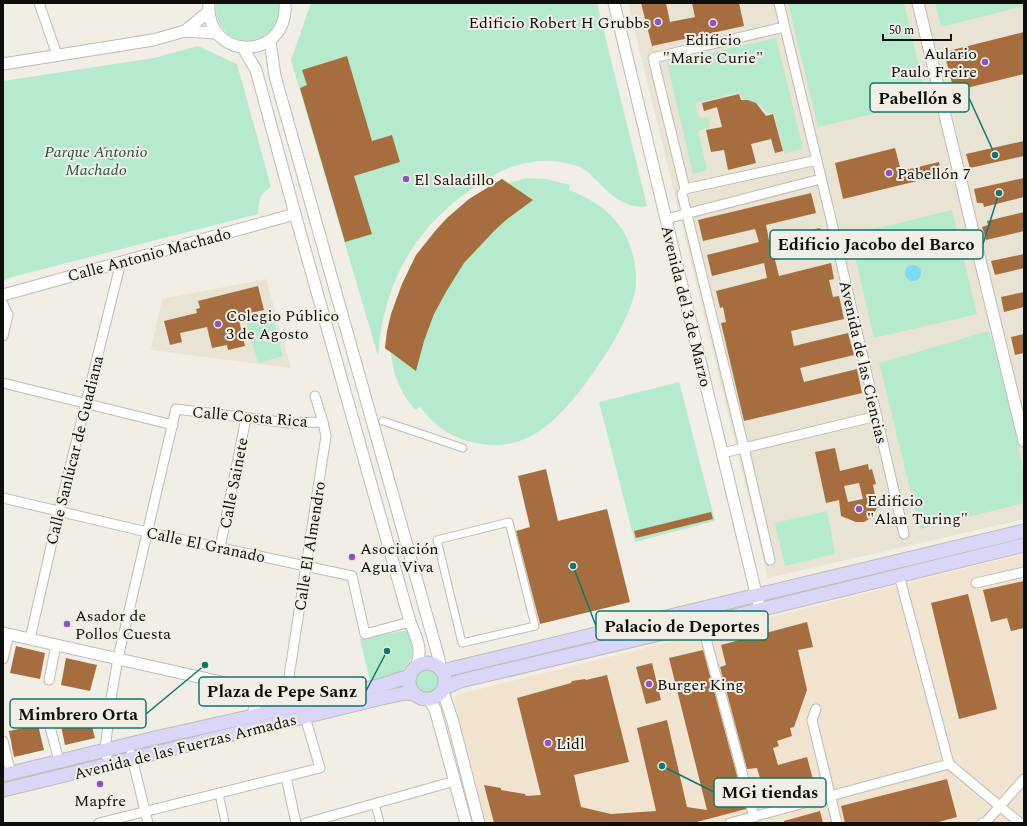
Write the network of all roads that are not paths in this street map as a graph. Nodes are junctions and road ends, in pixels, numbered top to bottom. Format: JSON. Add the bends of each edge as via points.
{"nodes":[{"id":1,"x":39,"y":3,"type":"edge"},
{"id":2,"x":614,"y":3,"type":"edge"},
{"id":3,"x":779,"y":3,"type":"edge"},
{"id":4,"x":918,"y":3,"type":"edge"},
{"id":5,"x":288,"y":6,"type":"edge"},
{"id":6,"x":209,"y":8,"type":"edge"},
{"id":7,"x":784,"y":27,"type":"junction"},
{"id":8,"x":186,"y":31,"type":"junction"},
{"id":9,"x":216,"y":33,"type":"junction"},
{"id":10,"x":270,"y":41,"type":"junction"},
{"id":11,"x":243,"y":48,"type":"junction"},
{"id":12,"x":57,"y":55,"type":"junction"},
{"id":13,"x":3,"y":64,"type":"edge"},
{"id":14,"x":817,"y":160,"type":"junction"},
{"id":15,"x":821,"y":179,"type":"junction"},
{"id":16,"x":685,"y":189,"type":"junction"},
{"id":17,"x":295,"y":214,"type":"junction"},
{"id":18,"x":686,"y":214,"type":"junction"},
{"id":19,"x":666,"y":220,"type":"junction"},
{"id":20,"x":121,"y":262,"type":"junction"},
{"id":21,"x":3,"y":295,"type":"edge"},
{"id":22,"x":3,"y":304,"type":"edge"},
{"id":23,"x":3,"y":336,"type":"edge"},
{"id":24,"x":3,"y":383,"type":"edge"},
{"id":25,"x":315,"y":396,"type":"dead end"},
{"id":26,"x":86,"y":404,"type":"junction"},
{"id":27,"x":877,"y":416,"type":"junction"},
{"id":28,"x":246,"y":418,"type":"junction"},
{"id":29,"x":323,"y":422,"type":"junction"},
{"id":30,"x":383,"y":422,"type":"dead end"},
{"id":31,"x":172,"y":425,"type":"junction"},
{"id":32,"x":1024,"y":441,"type":"edge"},
{"id":33,"x":464,"y":448,"type":"dead end"},
{"id":34,"x":744,"y":448,"type":"junction"},
{"id":35,"x":722,"y":453,"type":"junction"},
{"id":36,"x":3,"y":498,"type":"edge"},
{"id":37,"x":59,"y":511,"type":"junction"},
{"id":38,"x":509,"y":522,"type":"joint"},
{"id":39,"x":1024,"y":531,"type":"edge"},
{"id":40,"x":147,"y":532,"type":"junction"},
{"id":41,"x":904,"y":534,"type":"dead end"},
{"id":42,"x":1024,"y":539,"type":"edge"},
{"id":43,"x":1024,"y":545,"type":"edge"},
{"id":44,"x":220,"y":548,"type":"junction"},
{"id":45,"x":1001,"y":550,"type":"junction"},
{"id":46,"x":770,"y":560,"type":"dead end"},
{"id":47,"x":896,"y":562,"type":"junction"},
{"id":48,"x":306,"y":566,"type":"junction"},
{"id":49,"x":1024,"y":572,"type":"edge"},
{"id":50,"x":899,"y":575,"type":"junction"},
{"id":51,"x":976,"y":583,"type":"dead end"},
{"id":52,"x":757,"y":595,"type":"junction"},
{"id":53,"x":760,"y":610,"type":"junction"},
{"id":54,"x":410,"y":622,"type":"junction"},
{"id":55,"x":702,"y":624,"type":"junction"},
{"id":56,"x":6,"y":633,"type":"edge"},
{"id":57,"x":30,"y":639,"type":"junction"},
{"id":58,"x":56,"y":645,"type":"junction"},
{"id":59,"x":118,"y":658,"type":"junction"},
{"id":60,"x":3,"y":659,"type":"edge"},
{"id":61,"x":441,"y":669,"type":"junction"},
{"id":62,"x":413,"y":672,"type":"junction"},
{"id":63,"x":49,"y":680,"type":"dead end"},
{"id":64,"x":258,"y":690,"type":"junction"},
{"id":65,"x":444,"y":690,"type":"junction"},
{"id":66,"x":414,"y":694,"type":"junction"},
{"id":67,"x":286,"y":696,"type":"junction"},
{"id":68,"x":429,"y":700,"type":"junction"},
{"id":69,"x":311,"y":702,"type":"junction"},
{"id":70,"x":816,"y":709,"type":"dead end"},
{"id":71,"x":253,"y":716,"type":"junction"},
{"id":72,"x":306,"y":717,"type":"junction"},
{"id":73,"x":50,"y":727,"type":"dead end"},
{"id":74,"x":3,"y":742,"type":"edge"},
{"id":75,"x":128,"y":745,"type":"junction"},
{"id":76,"x":105,"y":750,"type":"junction"},
{"id":77,"x":132,"y":760,"type":"junction"},
{"id":78,"x":60,"y":762,"type":"junction"},
{"id":79,"x":949,"y":764,"type":"junction"},
{"id":80,"x":109,"y":765,"type":"junction"},
{"id":81,"x":7,"y":774,"type":"edge"},
{"id":82,"x":286,"y":777,"type":"junction"},
{"id":83,"x":1024,"y":779,"type":"edge"},
{"id":84,"x":455,"y":782,"type":"junction"},
{"id":85,"x":3,"y":790,"type":"edge"},
{"id":86,"x":219,"y":794,"type":"junction"},
{"id":87,"x":830,"y":796,"type":"junction"},
{"id":88,"x":375,"y":804,"type":"junction"},
{"id":89,"x":1000,"y":807,"type":"junction"},
{"id":90,"x":145,"y":811,"type":"junction"},
{"id":91,"x":754,"y":817,"type":"junction"},
{"id":92,"x":225,"y":822,"type":"dead end"},
{"id":93,"x":99,"y":823,"type":"edge"},
{"id":94,"x":148,"y":823,"type":"edge"},
{"id":95,"x":296,"y":823,"type":"edge"},
{"id":96,"x":306,"y":823,"type":"edge"},
{"id":97,"x":380,"y":823,"type":"edge"},
{"id":98,"x":466,"y":823,"type":"edge"},
{"id":99,"x":478,"y":823,"type":"edge"},
{"id":100,"x":730,"y":823,"type":"edge"},
{"id":101,"x":837,"y":823,"type":"edge"},
{"id":102,"x":985,"y":823,"type":"edge"},
{"id":103,"x":1020,"y":823,"type":"edge"}],
"edges":[{"from":1,"to":12,"type":"street"},
{"from":2,"to":19,"type":"street","name":"Avenida del 3 de Marzo"},
{"from":3,"to":7,"type":"street","name":"Avenida de las Ciencias"},
{"from":4,"to":32,"type":"street"},
{"from":5,"to":10,"type":"street","via":[[281,28]]},
{"from":6,"to":8,"type":"street"},
{"from":6,"to":9,"type":"street","via":[[211,23]]},
{"from":7,"to":14,"type":"street","name":"Avenida de las Ciencias"},
{"from":7,"to":16,"type":"street","via":[[654,58]]},
{"from":8,"to":9,"type":"street"},
{"from":8,"to":12,"type":"street","via":[[153,40]]},
{"from":9,"to":11,"type":"street","via":[[228,43]]},
{"from":10,"to":11,"type":"street","via":[[252,48]]},
{"from":10,"to":61,"type":"street","via":[[275,76]]},
{"from":11,"to":17,"type":"street","via":[[256,70]]},
{"from":12,"to":13,"type":"street"},
{"from":14,"to":15,"type":"street","name":"Avenida de las Ciencias"},
{"from":14,"to":16,"type":"street"},
{"from":15,"to":18,"type":"street"},
{"from":15,"to":27,"type":"street","name":"Avenida de las Ciencias"},
{"from":16,"to":18,"type":"street","via":[[682,194]]},
{"from":17,"to":20,"type":"street","name":"Calle Antonio Machado"},
{"from":17,"to":54,"type":"street"},
{"from":18,"to":19,"type":"street"},
{"from":18,"to":34,"type":"street"},
{"from":19,"to":35,"type":"street","name":"Avenida del 3 de Marzo"},
{"from":20,"to":21,"type":"street","name":"Calle Antonio Machado"},
{"from":20,"to":26,"type":"street","name":"Calle Sanlúcar de Guadiana"},
{"from":22,"to":23,"type":"street","via":[[8,315]]},
{"from":24,"to":26,"type":"street"},
{"from":25,"to":29,"type":"street","name":"Calle El Almendro"},
{"from":26,"to":31,"type":"street"},
{"from":26,"to":37,"type":"street","name":"Calle Sanlúcar de Guadiana"},
{"from":27,"to":34,"type":"street"},
{"from":27,"to":41,"type":"street","name":"Avenida de las Ciencias"},
{"from":28,"to":29,"type":"street","name":"Calle Costa Rica","via":[[289,423]]},
{"from":28,"to":31,"type":"street","name":"Calle Costa Rica","via":[[176,409]]},
{"from":28,"to":44,"type":"street","name":"Calle Sainete"},
{"from":29,"to":48,"type":"street","name":"Calle El Almendro","via":[[326,436]]},
{"from":30,"to":33,"type":"street"},
{"from":31,"to":40,"type":"street"},
{"from":34,"to":35,"type":"street"},
{"from":34,"to":46,"type":"street"},
{"from":35,"to":52,"type":"street","name":"Avenida del 3 de Marzo"},
{"from":36,"to":37,"type":"street","name":"Calle El Granado"},
{"from":37,"to":40,"type":"street","name":"Calle El Granado"},
{"from":37,"to":57,"type":"street","name":"Calle Sanlúcar de Guadiana"},
{"from":38,"to":38,"type":"street","via":[[535,626],[462,643],[437,540]]},
{"from":39,"to":47,"type":"main road"},
{"from":40,"to":44,"type":"street","name":"Calle El Granado"},
{"from":40,"to":59,"type":"street"},
{"from":42,"to":45,"type":"main road","via":[[1008,543]]},
{"from":43,"to":45,"type":"main road"},
{"from":44,"to":48,"type":"street","name":"Calle El Granado"},
{"from":45,"to":50,"type":"main road"},
{"from":47,"to":50,"type":"main road"},
{"from":47,"to":52,"type":"main road"},
{"from":48,"to":54,"type":"street","name":"Calle El Granado","via":[[352,576],[365,634]]},
{"from":48,"to":67,"type":"street","name":"Calle El Almendro"},
{"from":49,"to":51,"type":"street"},
{"from":50,"to":53,"type":"main road"},
{"from":50,"to":79,"type":"street"},
{"from":52,"to":53,"type":"street","name":"Avenida del 3 de Marzo"},
{"from":52,"to":61,"type":"main road"},
{"from":53,"to":55,"type":"main road"},
{"from":54,"to":62,"type":"street","via":[[420,653]]},
{"from":55,"to":65,"type":"main road","via":[[460,681]]},
{"from":55,"to":91,"type":"street"},
{"from":56,"to":57,"type":"street"},
{"from":56,"to":60,"type":"street"},
{"from":57,"to":58,"type":"street"},
{"from":58,"to":59,"type":"street"},
{"from":58,"to":63,"type":"street"},
{"from":59,"to":64,"type":"street"},
{"from":59,"to":76,"type":"street"},
{"from":61,"to":62,"type":"main road","via":[[435,664],[428,663],[422,664]]},
{"from":61,"to":65,"type":"main road","via":[[446,679]]},
{"from":62,"to":66,"type":"main road","via":[[409,684]]},
{"from":62,"to":69,"type":"main road","name":"Avenida de las Fuerzas Armadas","via":[[398,681]]},
{"from":64,"to":67,"type":"street"},
{"from":64,"to":71,"type":"street","name":"Avenida de las Fuerzas Armadas"},
{"from":65,"to":68,"type":"main road"},
{"from":65,"to":99,"type":"street"},
{"from":66,"to":68,"type":"main road"},
{"from":66,"to":72,"type":"main road","name":"Avenida de las Fuerzas Armadas","via":[[382,698]]},
{"from":67,"to":69,"type":"street"},
{"from":68,"to":84,"type":"street","via":[[435,710]]},
{"from":69,"to":71,"type":"main road","name":"Avenida de las Fuerzas Armadas"},
{"from":70,"to":87,"type":"street","via":[[812,720]]},
{"from":71,"to":75,"type":"main road","name":"Avenida de las Fuerzas Armadas"},
{"from":72,"to":77,"type":"main road","name":"Avenida de las Fuerzas Armadas"},
{"from":72,"to":82,"type":"street","via":[[320,768]]},
{"from":73,"to":78,"type":"street"},
{"from":74,"to":81,"type":"street"},
{"from":75,"to":76,"type":"main road","name":"Avenida de las Fuerzas Armadas"},
{"from":75,"to":77,"type":"street"},
{"from":76,"to":78,"type":"main road","name":"Avenida de las Fuerzas Armadas"},
{"from":76,"to":80,"type":"street"},
{"from":77,"to":80,"type":"main road","name":"Avenida de las Fuerzas Armadas"},
{"from":77,"to":90,"type":"street"},
{"from":78,"to":81,"type":"main road","name":"Avenida de las Fuerzas Armadas"},
{"from":79,"to":87,"type":"street"},
{"from":79,"to":89,"type":"street"},
{"from":80,"to":85,"type":"main road","name":"Avenida de las Fuerzas Armadas"},
{"from":82,"to":86,"type":"street"},
{"from":82,"to":95,"type":"street"},
{"from":83,"to":89,"type":"street"},
{"from":84,"to":88,"type":"street"},
{"from":84,"to":98,"type":"street"},
{"from":86,"to":90,"type":"street"},
{"from":86,"to":92,"type":"street"},
{"from":87,"to":91,"type":"street"},
{"from":87,"to":101,"type":"street"},
{"from":88,"to":96,"type":"street"},
{"from":88,"to":97,"type":"street"},
{"from":89,"to":102,"type":"street"},
{"from":89,"to":103,"type":"street"},
{"from":90,"to":93,"type":"street"},
{"from":90,"to":94,"type":"street"},
{"from":91,"to":100,"type":"street"}]}
